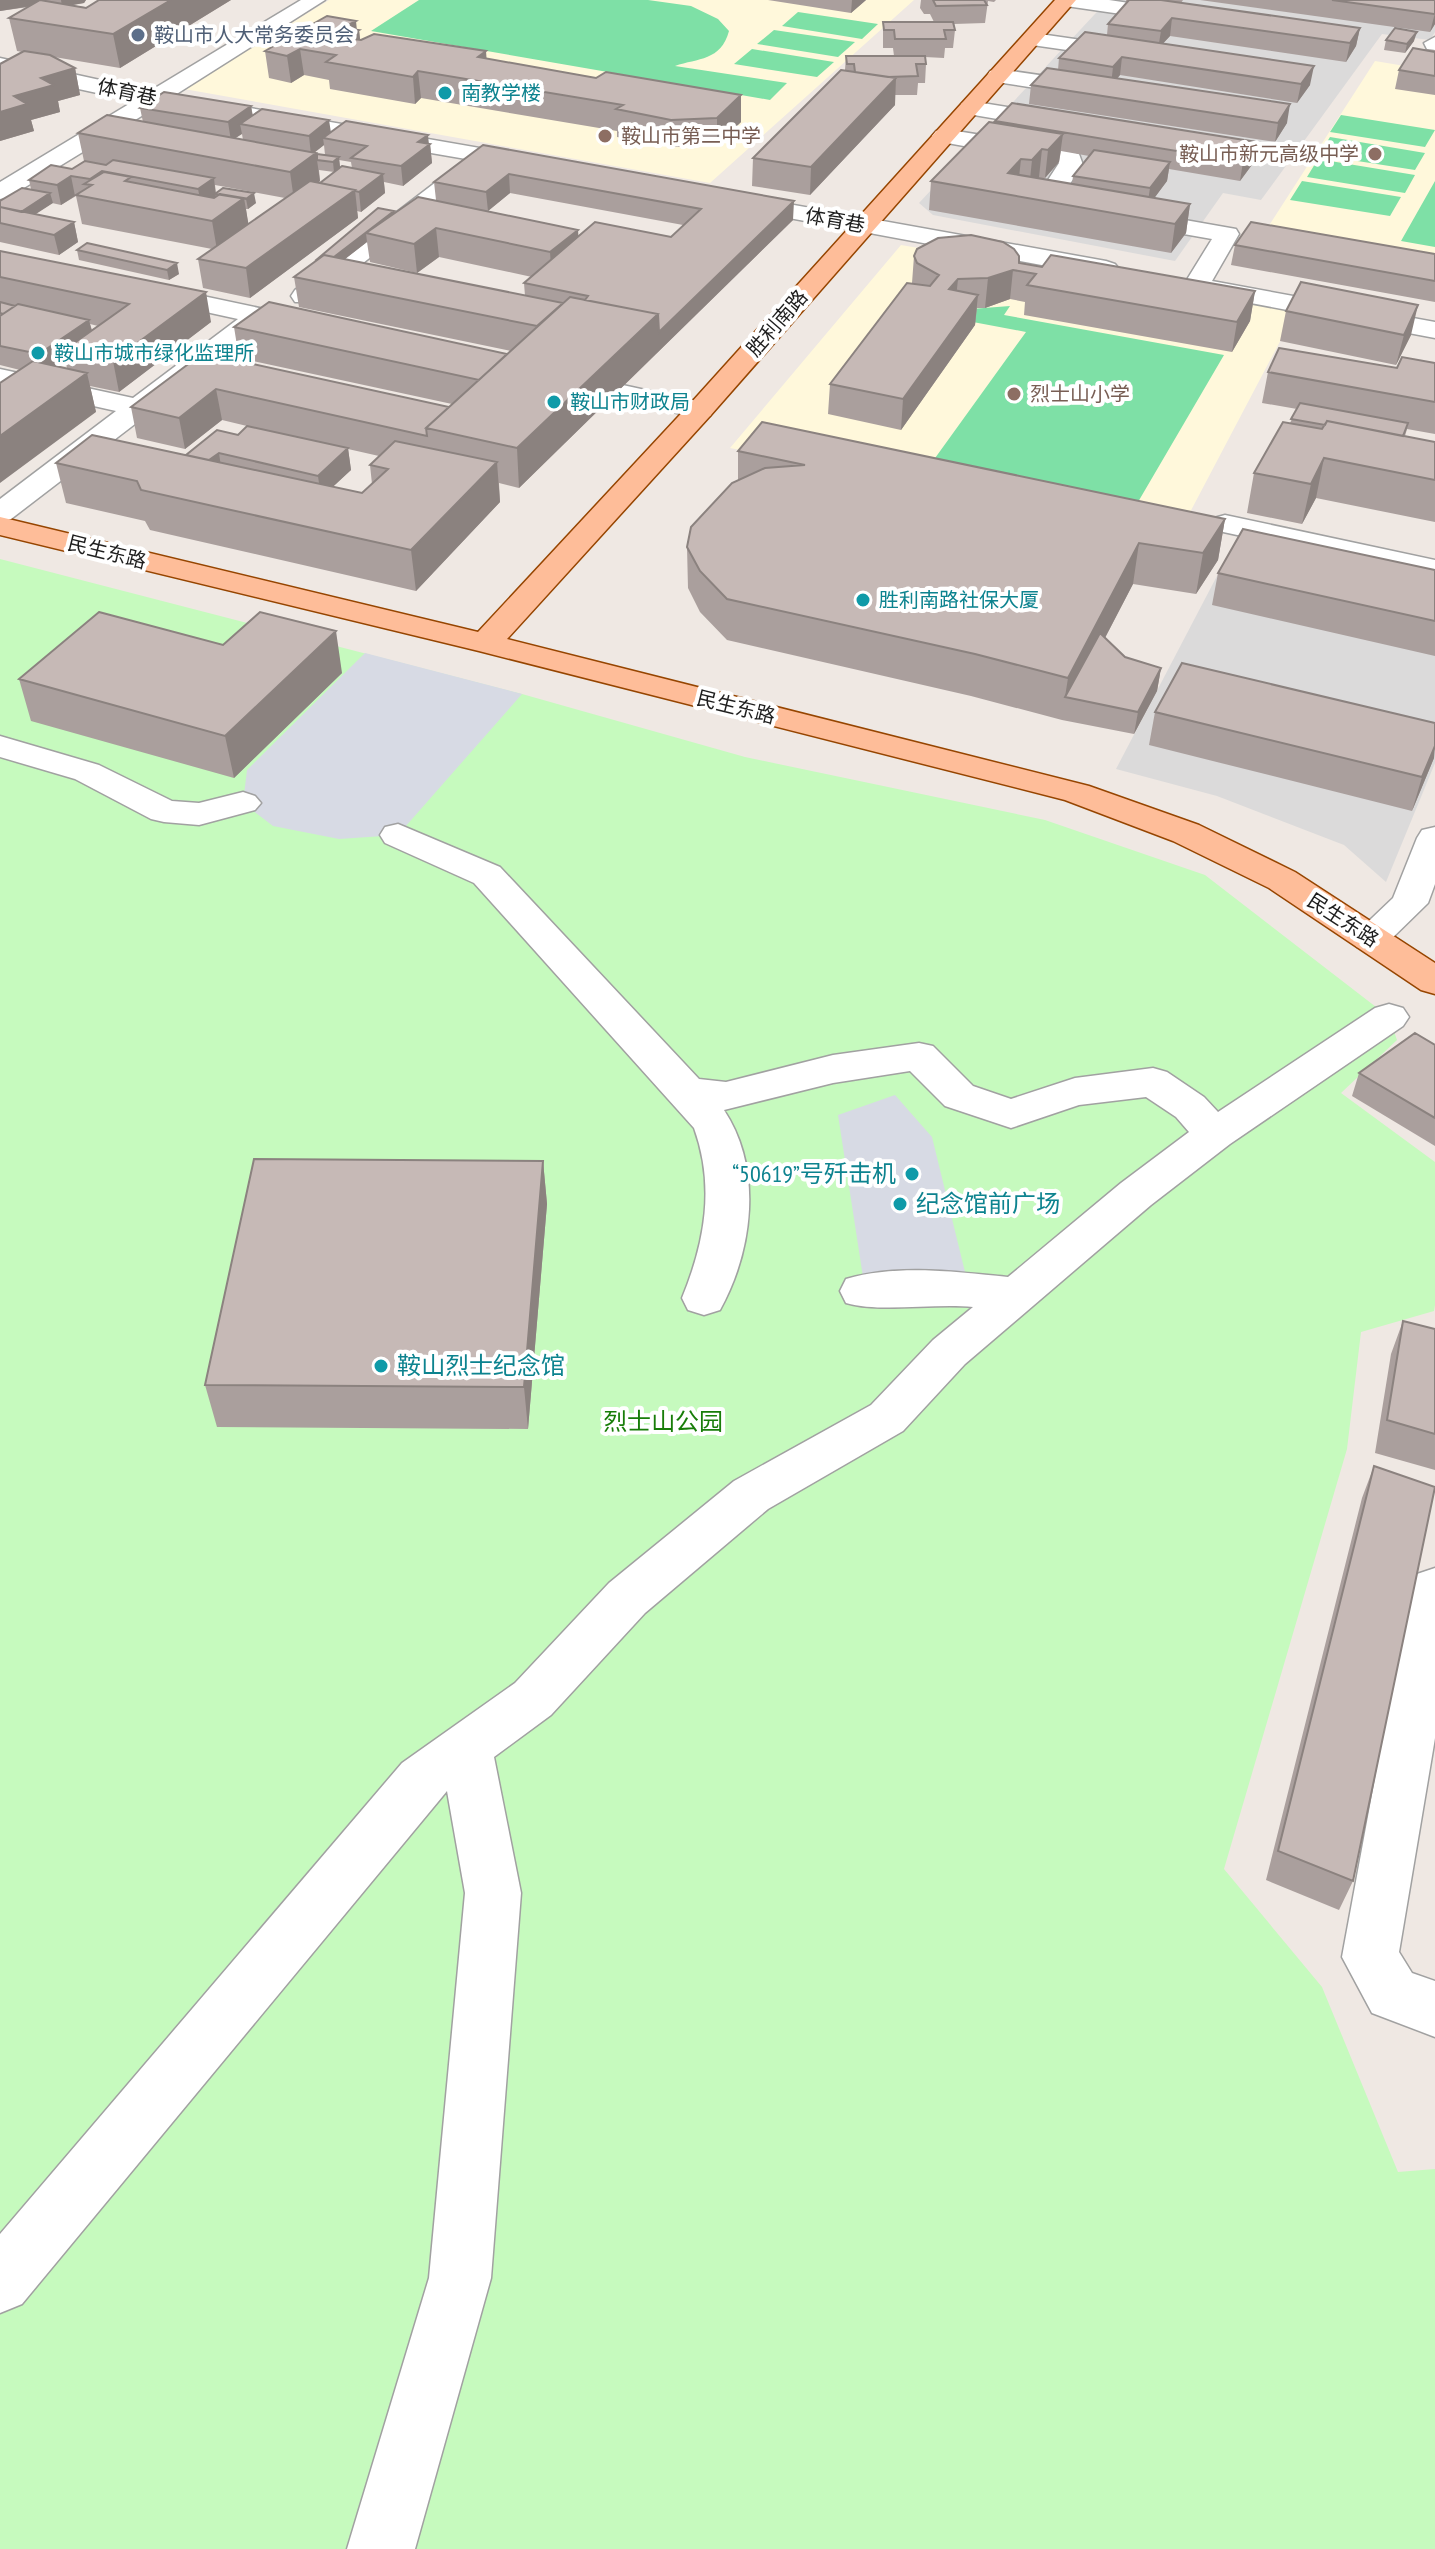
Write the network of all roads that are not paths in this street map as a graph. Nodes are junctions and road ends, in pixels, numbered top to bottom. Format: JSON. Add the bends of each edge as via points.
{"nodes":[{"id":1,"x":315,"y":0,"type":"edge"},
{"id":2,"x":1066,"y":0,"type":"edge"},
{"id":3,"x":1201,"y":19,"type":"edge"},
{"id":4,"x":1033,"y":39,"type":"junction"},
{"id":5,"x":1154,"y":57,"type":"edge"},
{"id":6,"x":0,"y":65,"type":"edge"},
{"id":7,"x":998,"y":76,"type":"junction"},
{"id":8,"x":1119,"y":94,"type":"edge"},
{"id":9,"x":153,"y":98,"type":"junction"},
{"id":10,"x":970,"y":108,"type":"junction"},
{"id":11,"x":1092,"y":128,"type":"edge"},
{"id":12,"x":944,"y":136,"type":"junction"},
{"id":13,"x":486,"y":156,"type":"junction"},
{"id":14,"x":549,"y":167,"type":"edge"},
{"id":15,"x":0,"y":192,"type":"edge"},
{"id":16,"x":706,"y":196,"type":"edge"},
{"id":17,"x":417,"y":209,"type":"junction"},
{"id":18,"x":446,"y":215,"type":"edge"},
{"id":19,"x":863,"y":225,"type":"junction"},
{"id":20,"x":341,"y":268,"type":"junction"},
{"id":21,"x":371,"y":274,"type":"edge"},
{"id":22,"x":1135,"y":275,"type":"edge"},
{"id":23,"x":1166,"y":280,"type":"edge"},
{"id":24,"x":1196,"y":286,"type":"junction"},
{"id":25,"x":122,"y":287,"type":"edge"},
{"id":26,"x":267,"y":318,"type":"junction"},
{"id":27,"x":1435,"y":330,"type":"edge"},
{"id":28,"x":337,"y":332,"type":"edge"},
{"id":29,"x":0,"y":377,"type":"edge"},
{"id":30,"x":618,"y":392,"type":"edge"},
{"id":31,"x":138,"y":408,"type":"junction"},
{"id":32,"x":700,"y":410,"type":"junction"},
{"id":33,"x":0,"y":513,"type":"edge"},
{"id":34,"x":1225,"y":524,"type":"edge"},
{"id":35,"x":0,"y":526,"type":"edge"},
{"id":36,"x":1435,"y":569,"type":"edge"},
{"id":37,"x":485,"y":643,"type":"junction"},
{"id":38,"x":0,"y":746,"type":"edge"},
{"id":39,"x":243,"y":803,"type":"dead end"},
{"id":40,"x":398,"y":835,"type":"dead end"},
{"id":41,"x":1435,"y":838,"type":"edge"},
{"id":42,"x":1370,"y":938,"type":"junction"},
{"id":43,"x":1435,"y":981,"type":"edge"},
{"id":44,"x":1389,"y":1017,"type":"dead end"},
{"id":45,"x":687,"y":1092,"type":"junction"},
{"id":46,"x":1215,"y":1134,"type":"junction"},
{"id":47,"x":862,"y":1291,"type":"dead end"},
{"id":48,"x":1014,"y":1294,"type":"junction"},
{"id":49,"x":704,"y":1298,"type":"dead end"},
{"id":50,"x":1435,"y":1589,"type":"edge"},
{"id":51,"x":466,"y":1747,"type":"junction"},
{"id":52,"x":1435,"y":2009,"type":"edge"},
{"id":53,"x":0,"y":2282,"type":"edge"},
{"id":54,"x":381,"y":2549,"type":"edge"}],
"edges":[{"from":1,"to":9,"type":"street"},
{"from":2,"to":3,"type":"street"},
{"from":2,"to":4,"type":"main road","name":"胜利南路"},
{"from":4,"to":5,"type":"street"},
{"from":4,"to":7,"type":"main road","name":"胜利南路"},
{"from":6,"to":9,"type":"street","name":"体育巷"},
{"from":7,"to":8,"type":"street"},
{"from":7,"to":10,"type":"main road","name":"胜利南路"},
{"from":9,"to":13,"type":"street","name":"体育巷"},
{"from":9,"to":15,"type":"street"},
{"from":10,"to":11,"type":"street"},
{"from":10,"to":12,"type":"main road","name":"胜利南路"},
{"from":12,"to":19,"type":"main road","name":"胜利南路"},
{"from":12,"to":24,"type":"street","via":[[1071,159],[1045,203],[1227,234]]},
{"from":13,"to":14,"type":"street","name":"体育巷"},
{"from":13,"to":17,"type":"street"},
{"from":16,"to":19,"type":"street","name":"体育巷"},
{"from":17,"to":18,"type":"street"},
{"from":17,"to":20,"type":"street"},
{"from":19,"to":22,"type":"street","name":"体育巷"},
{"from":19,"to":32,"type":"main road","name":"胜利南路"},
{"from":20,"to":21,"type":"street"},
{"from":20,"to":26,"type":"street"},
{"from":23,"to":24,"type":"street"},
{"from":24,"to":27,"type":"street"},
{"from":25,"to":26,"type":"street"},
{"from":26,"to":28,"type":"street"},
{"from":26,"to":31,"type":"street"},
{"from":29,"to":31,"type":"street"},
{"from":30,"to":32,"type":"street"},
{"from":31,"to":33,"type":"street"},
{"from":32,"to":37,"type":"main road","name":"胜利南路"},
{"from":34,"to":36,"type":"street"},
{"from":35,"to":37,"type":"main road","name":"民生东路"},
{"from":37,"to":42,"type":"main road","name":"民生东路","via":[[1077,793],[1186,833],[1282,880]]},
{"from":38,"to":39,"type":"street","via":[[87,772],[164,811],[199,814]]},
{"from":40,"to":45,"type":"street","via":[[487,875]]},
{"from":41,"to":42,"type":"street","via":[[1409,903]]},
{"from":42,"to":43,"type":"main road","name":"民生东路"},
{"from":44,"to":46,"type":"street"},
{"from":45,"to":46,"type":"street","via":[[726,1096],[833,1069],[919,1056],[959,1096],[1011,1114],[1075,1092],[1153,1082],[1190,1107]]},
{"from":45,"to":49,"type":"street","via":[[713,1127],[727,1174],[718,1267]]},
{"from":46,"to":48,"type":"street"},
{"from":47,"to":48,"type":"street","via":[[940,1287]]},
{"from":48,"to":51,"type":"street","via":[[887,1418],[751,1495],[627,1598],[533,1699]]},
{"from":50,"to":52,"type":"street","via":[[1370,1957],[1392,1993]]},
{"from":51,"to":53,"type":"street","via":[[421,1780]]},
{"from":51,"to":54,"type":"street","via":[[493,1893],[460,2278]]}]}
